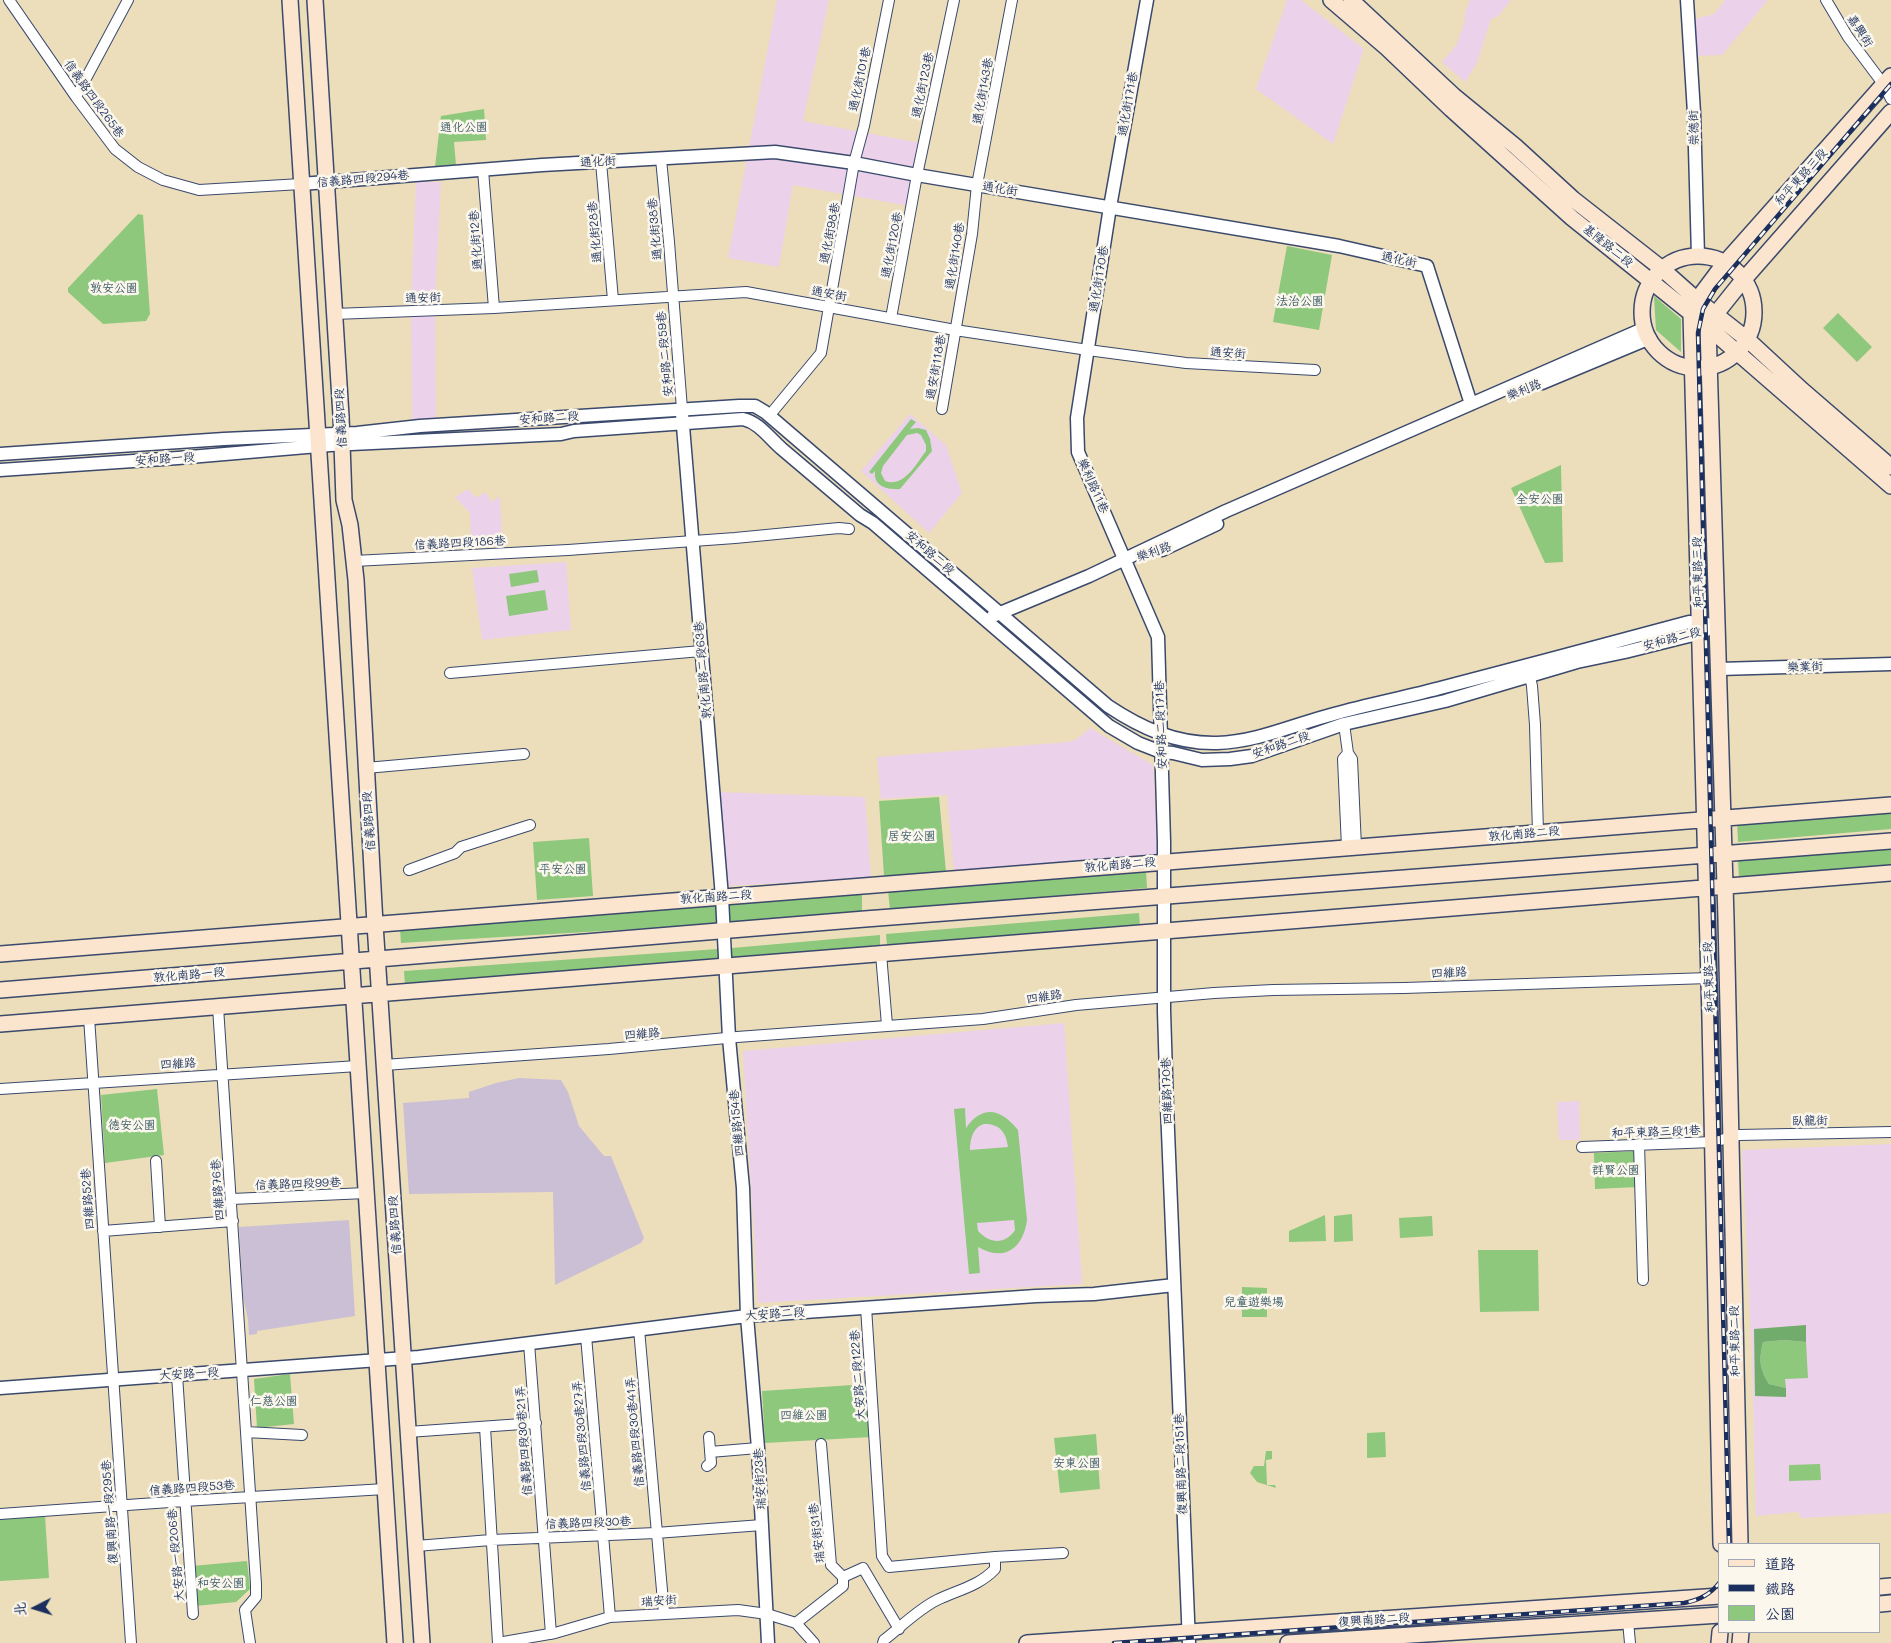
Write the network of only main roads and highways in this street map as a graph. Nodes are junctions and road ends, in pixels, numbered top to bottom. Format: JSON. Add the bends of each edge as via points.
{"nodes":[{"id":1,"x":290,"y":0,"type":"edge"},
{"id":2,"x":315,"y":0,"type":"edge"},
{"id":3,"x":1331,"y":0,"type":"edge"},
{"id":4,"x":1351,"y":0,"type":"edge"},
{"id":5,"x":1887,"y":81,"type":"edge"},
{"id":6,"x":1891,"y":112,"type":"edge"},
{"id":7,"x":1724,"y":264,"type":"junction"},
{"id":8,"x":1661,"y":268,"type":"junction"},
{"id":9,"x":1744,"y":280,"type":"junction"},
{"id":10,"x":1651,"y":281,"type":"junction"},
{"id":11,"x":1697,"y":300,"type":"junction"},
{"id":12,"x":1691,"y":314,"type":"junction"},
{"id":13,"x":1711,"y":321,"type":"junction"},
{"id":14,"x":1748,"y":340,"type":"junction"},
{"id":15,"x":1738,"y":353,"type":"junction"},
{"id":16,"x":1692,"y":367,"type":"junction"},
{"id":17,"x":1709,"y":367,"type":"junction"},
{"id":18,"x":330,"y":439,"type":"junction"},
{"id":19,"x":1891,"y":467,"type":"edge"},
{"id":20,"x":1891,"y":486,"type":"edge"},
{"id":21,"x":1891,"y":805,"type":"edge"},
{"id":22,"x":1723,"y":818,"type":"junction"},
{"id":23,"x":1705,"y":819,"type":"junction"},
{"id":24,"x":1891,"y":841,"type":"edge"},
{"id":25,"x":1724,"y":854,"type":"junction"},
{"id":26,"x":1706,"y":855,"type":"junction"},
{"id":27,"x":1891,"y":873,"type":"edge"},
{"id":28,"x":1725,"y":887,"type":"junction"},
{"id":29,"x":1707,"y":888,"type":"junction"},
{"id":30,"x":375,"y":924,"type":"junction"},
{"id":31,"x":349,"y":926,"type":"junction"},
{"id":32,"x":0,"y":954,"type":"edge"},
{"id":33,"x":377,"y":960,"type":"junction"},
{"id":34,"x":352,"y":962,"type":"junction"},
{"id":35,"x":0,"y":990,"type":"edge"},
{"id":36,"x":379,"y":993,"type":"junction"},
{"id":37,"x":354,"y":995,"type":"junction"},
{"id":38,"x":0,"y":1024,"type":"edge"},
{"id":39,"x":1730,"y":1138,"type":"joint"},
{"id":40,"x":1713,"y":1142,"type":"joint"},
{"id":41,"x":1721,"y":1543,"type":"edge"},
{"id":42,"x":1740,"y":1543,"type":"edge"},
{"id":43,"x":1718,"y":1596,"type":"edge"},
{"id":44,"x":1718,"y":1615,"type":"edge"},
{"id":45,"x":1480,"y":1637,"type":"edge"},
{"id":46,"x":1189,"y":1638,"type":"edge"},
{"id":47,"x":395,"y":1643,"type":"edge"},
{"id":48,"x":422,"y":1643,"type":"edge"},
{"id":49,"x":1027,"y":1643,"type":"edge"},
{"id":50,"x":1288,"y":1643,"type":"edge"}],
"edges":[{"from":1,"to":18,"type":"main road","name":"信義路四段","via":[[302,184]]},
{"from":2,"to":18,"type":"main road","name":"信義路四段","via":[[334,314]]},
{"from":3,"to":10,"type":"main road","name":"基隆路二段","via":[[1572,218]]},
{"from":4,"to":8,"type":"main road","name":"基隆路二段","via":[[1454,96],[1573,199]]},
{"from":5,"to":7,"type":"main road","name":"和平東路三段"},
{"from":6,"to":9,"type":"main road","name":"和平東路三段"},
{"from":7,"to":8,"type":"main road","via":[[1698,256],[1678,259]]},
{"from":7,"to":9,"type":"main road"},
{"from":7,"to":11,"type":"main road","name":"和平東路三段"},
{"from":8,"to":10,"type":"main road"},
{"from":8,"to":11,"type":"main road","name":"基隆路二段"},
{"from":9,"to":13,"type":"main road","name":"和平東路三段"},
{"from":9,"to":14,"type":"main road","via":[[1754,306],[1754,325]]},
{"from":10,"to":12,"type":"main road","name":"基隆路二段"},
{"from":10,"to":16,"type":"main road","via":[[1643,308],[1647,333],[1668,358]]},
{"from":11,"to":12,"type":"main road","name":"和平東路三段"},
{"from":11,"to":13,"type":"main road","name":"基隆路二段"},
{"from":12,"to":13,"type":"main road","name":"基隆路二段"},
{"from":12,"to":16,"type":"main road","name":"和平東路三段"},
{"from":13,"to":14,"type":"main road","name":"基隆路二段"},
{"from":13,"to":15,"type":"main road","name":"基隆路二段"},
{"from":13,"to":17,"type":"main road","name":"和平東路三段"},
{"from":14,"to":15,"type":"main road"},
{"from":14,"to":19,"type":"main road","name":"基隆路二段"},
{"from":15,"to":17,"type":"main road"},
{"from":15,"to":20,"type":"main road","name":"基隆路二段"},
{"from":16,"to":17,"type":"main road"},
{"from":16,"to":23,"type":"main road","name":"和平東路三段"},
{"from":17,"to":22,"type":"main road","name":"和平東路三段"},
{"from":18,"to":30,"type":"main road","name":"信義路四段","via":[[350,525],[354,561]]},
{"from":18,"to":31,"type":"main road","name":"信義路四段"},
{"from":21,"to":22,"type":"main road","name":"敦化南路二段"},
{"from":22,"to":23,"type":"main road","name":"敦化南路二段"},
{"from":22,"to":25,"type":"main road","name":"和平東路三段"},
{"from":23,"to":26,"type":"main road","name":"和平東路三段"},
{"from":23,"to":30,"type":"main road","name":"敦化南路二段"},
{"from":24,"to":25,"type":"main road"},
{"from":25,"to":26,"type":"main road"},
{"from":25,"to":28,"type":"main road","name":"和平東路三段"},
{"from":26,"to":29,"type":"main road","name":"和平東路三段"},
{"from":26,"to":33,"type":"main road"},
{"from":27,"to":28,"type":"main road"},
{"from":28,"to":29,"type":"main road"},
{"from":28,"to":39,"type":"main road","name":"和平東路三段"},
{"from":29,"to":36,"type":"main road"},
{"from":29,"to":40,"type":"main road","name":"和平東路三段"},
{"from":30,"to":31,"type":"main road","name":"敦化南路二段"},
{"from":30,"to":33,"type":"main road","name":"信義路四段"},
{"from":31,"to":32,"type":"main road"},
{"from":31,"to":34,"type":"main road","name":"信義路四段"},
{"from":33,"to":34,"type":"main road","name":"敦化南路一段"},
{"from":33,"to":36,"type":"main road","name":"信義路四段"},
{"from":34,"to":35,"type":"main road","name":"敦化南路一段"},
{"from":34,"to":37,"type":"main road","name":"信義路四段"},
{"from":36,"to":37,"type":"main road"},
{"from":36,"to":48,"type":"main road","name":"信義路四段"},
{"from":37,"to":38,"type":"main road"},
{"from":37,"to":47,"type":"main road","name":"信義路四段"},
{"from":39,"to":42,"type":"main road","name":"和平東路二段"},
{"from":40,"to":41,"type":"main road","name":"和平東路二段"},
{"from":43,"to":46,"type":"main road","name":"復興南路二段"},
{"from":44,"to":45,"type":"main road","name":"復興南路二段"},
{"from":45,"to":50,"type":"main road","name":"復興南路二段"},
{"from":46,"to":49,"type":"main road","name":"復興南路二段"}]}
